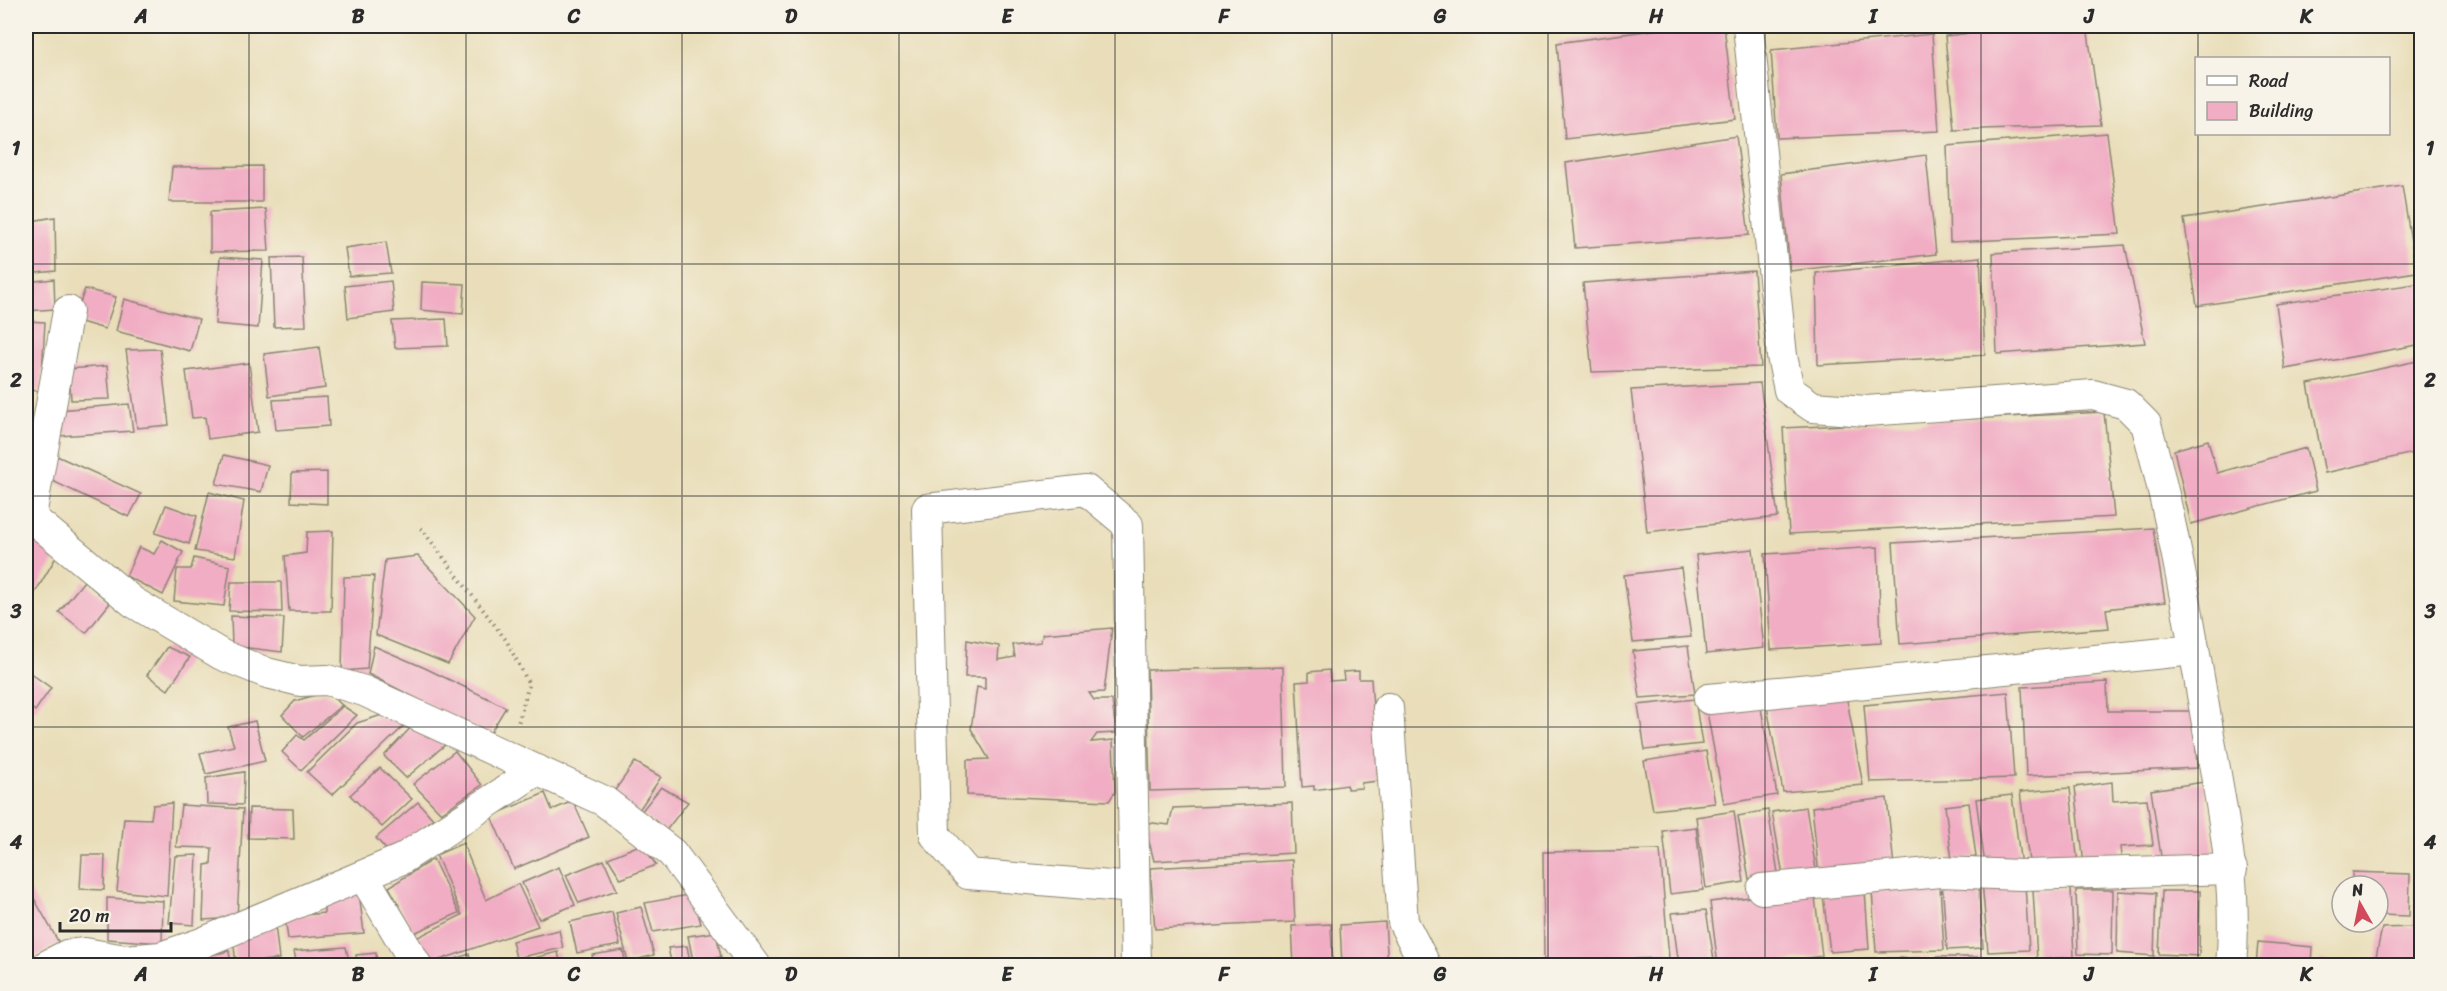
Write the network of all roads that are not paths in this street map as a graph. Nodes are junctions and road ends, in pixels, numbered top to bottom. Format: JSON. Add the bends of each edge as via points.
{"nodes":[{"id":1,"x":1748,"y":26,"type":"edge"},
{"id":2,"x":68,"y":311,"type":"dead end"},
{"id":3,"x":27,"y":517,"type":"edge"},
{"id":4,"x":2194,"y":650,"type":"junction"},
{"id":5,"x":1709,"y":699,"type":"dead end"},
{"id":6,"x":1388,"y":708,"type":"dead end"},
{"id":7,"x":537,"y":770,"type":"junction"},
{"id":8,"x":2232,"y":869,"type":"junction"},
{"id":9,"x":364,"y":877,"type":"junction"},
{"id":10,"x":1134,"y":888,"type":"junction"},
{"id":11,"x":1762,"y":889,"type":"dead end"},
{"id":12,"x":162,"y":961,"type":"edge"},
{"id":13,"x":46,"y":966,"type":"edge"},
{"id":14,"x":417,"y":966,"type":"edge"},
{"id":15,"x":756,"y":966,"type":"edge"},
{"id":16,"x":1136,"y":966,"type":"edge"},
{"id":17,"x":1426,"y":966,"type":"edge"},
{"id":18,"x":2231,"y":966,"type":"edge"}],
"edges":[{"from":1,"to":4,"type":"street","via":[[1782,356],[1789,390],[1813,407],[1866,411],[2093,395],[2126,404],[2146,424],[2151,442]]},
{"from":2,"to":3,"type":"street"},
{"from":3,"to":7,"type":"street","via":[[133,602],[222,655],[267,674],[300,681],[327,680],[364,691]]},
{"from":4,"to":5,"type":"street"},
{"from":4,"to":8,"type":"street"},
{"from":6,"to":17,"type":"street","via":[[1403,922]]},
{"from":7,"to":9,"type":"street","via":[[402,859]]},
{"from":7,"to":15,"type":"street","via":[[604,801],[672,853]]},
{"from":8,"to":11,"type":"street","via":[[2021,875],[1940,872]]},
{"from":8,"to":18,"type":"street"},
{"from":9,"to":12,"type":"street"},
{"from":9,"to":14,"type":"street"},
{"from":10,"to":10,"type":"street","via":[[1128,525],[1086,490],[927,509],[934,835],[968,874]]},
{"from":10,"to":16,"type":"street"},
{"from":12,"to":13,"type":"street","via":[[85,953],[67,955]]}]}
